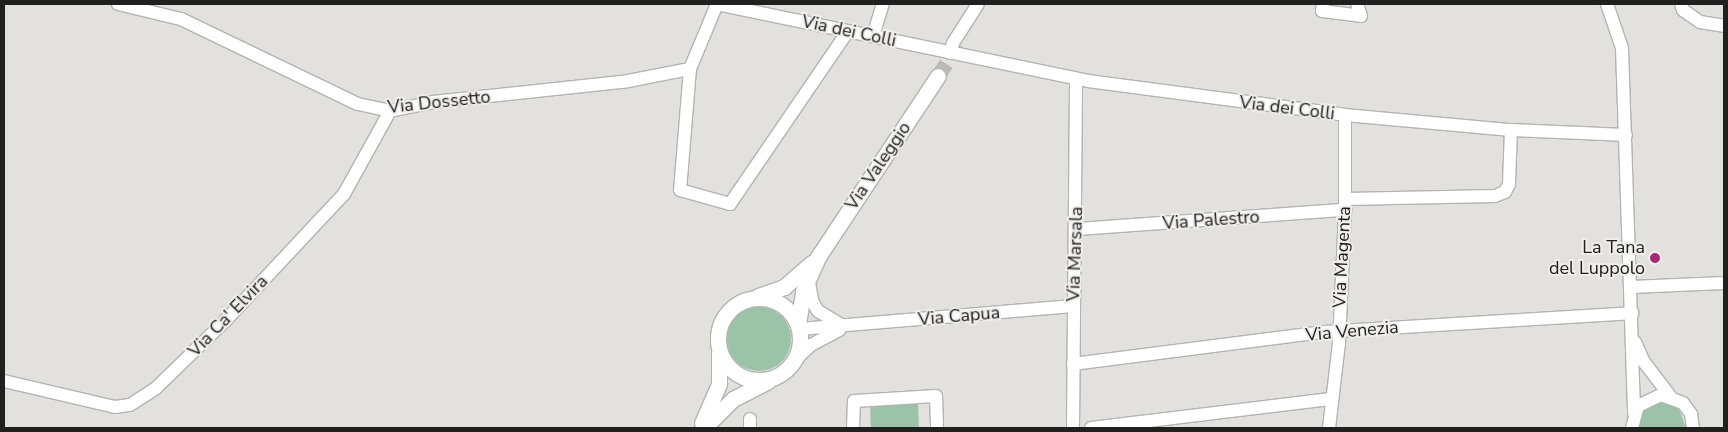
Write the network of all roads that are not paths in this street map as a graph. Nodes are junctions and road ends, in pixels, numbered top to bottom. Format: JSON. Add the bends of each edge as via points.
{"nodes":[{"id":1,"x":118,"y":4,"type":"edge"},
{"id":2,"x":717,"y":4,"type":"edge"},
{"id":3,"x":882,"y":4,"type":"edge"},
{"id":4,"x":978,"y":4,"type":"edge"},
{"id":5,"x":1323,"y":4,"type":"edge"},
{"id":6,"x":1357,"y":4,"type":"edge"},
{"id":7,"x":1607,"y":4,"type":"edge"},
{"id":8,"x":1681,"y":4,"type":"edge"},
{"id":9,"x":1724,"y":26,"type":"edge"},
{"id":10,"x":848,"y":31,"type":"junction"},
{"id":11,"x":873,"y":36,"type":"junction"},
{"id":12,"x":950,"y":53,"type":"junction"},
{"id":13,"x":690,"y":69,"type":"junction"},
{"id":14,"x":938,"y":76,"type":"tunnel mouth"},
{"id":15,"x":1076,"y":79,"type":"junction"},
{"id":16,"x":390,"y":111,"type":"junction"},
{"id":17,"x":1345,"y":115,"type":"junction"},
{"id":18,"x":1511,"y":130,"type":"junction"},
{"id":19,"x":1626,"y":135,"type":"junction"},
{"id":20,"x":1345,"y":205,"type":"junction"},
{"id":21,"x":1077,"y":229,"type":"junction"},
{"id":22,"x":818,"y":257,"type":"junction"},
{"id":23,"x":808,"y":277,"type":"junction"},
{"id":24,"x":1724,"y":283,"type":"edge"},
{"id":25,"x":1631,"y":287,"type":"junction"},
{"id":26,"x":753,"y":298,"type":"junction"},
{"id":27,"x":1073,"y":306,"type":"junction"},
{"id":28,"x":1632,"y":313,"type":"junction"},
{"id":29,"x":799,"y":326,"type":"junction"},
{"id":30,"x":846,"y":327,"type":"junction"},
{"id":31,"x":1339,"y":330,"type":"junction"},
{"id":32,"x":1632,"y":335,"type":"junction"},
{"id":33,"x":719,"y":348,"type":"junction"},
{"id":34,"x":796,"y":359,"type":"junction"},
{"id":35,"x":1072,"y":364,"type":"junction"},
{"id":36,"x":780,"y":375,"type":"junction"},
{"id":37,"x":4,"y":381,"type":"edge"},
{"id":38,"x":1670,"y":396,"type":"junction"},
{"id":39,"x":1332,"y":399,"type":"junction"},
{"id":40,"x":1634,"y":414,"type":"junction"},
{"id":41,"x":1696,"y":426,"type":"edge"},
{"id":42,"x":699,"y":428,"type":"edge"},
{"id":43,"x":704,"y":428,"type":"edge"},
{"id":44,"x":853,"y":428,"type":"edge"},
{"id":45,"x":937,"y":428,"type":"edge"},
{"id":46,"x":1073,"y":428,"type":"edge"},
{"id":47,"x":1091,"y":428,"type":"edge"},
{"id":48,"x":1329,"y":428,"type":"edge"},
{"id":49,"x":1632,"y":428,"type":"edge"}],
"edges":[{"from":1,"to":16,"type":"street","name":"Via Dossetto","via":[[181,19],[358,104]]},
{"from":2,"to":10,"type":"street","name":"Via dei Colli"},
{"from":2,"to":13,"type":"street"},
{"from":3,"to":11,"type":"street"},
{"from":4,"to":12,"type":"street"},
{"from":5,"to":6,"type":"street","via":[[1322,11],[1362,16]]},
{"from":7,"to":19,"type":"street","via":[[1622,48]]},
{"from":8,"to":9,"type":"street","via":[[1683,10],[1700,22]]},
{"from":10,"to":11,"type":"street","name":"Via dei Colli"},
{"from":10,"to":13,"type":"street","via":[[730,204],[680,190]]},
{"from":11,"to":12,"type":"street","name":"Via dei Colli"},
{"from":12,"to":15,"type":"street","name":"Via dei Colli"},
{"from":13,"to":16,"type":"street","name":"Via Dossetto","via":[[628,81],[433,102]]},
{"from":14,"to":22,"type":"main road","name":"Via Valeggio"},
{"from":15,"to":17,"type":"street","name":"Via dei Colli"},
{"from":15,"to":21,"type":"street","name":"Via Marsala"},
{"from":16,"to":37,"type":"street","name":"Via Ca' Elvira","via":[[344,194],[226,320],[156,388],[130,405],[115,407]]},
{"from":17,"to":18,"type":"street","name":"Via dei Colli"},
{"from":17,"to":20,"type":"street","name":"Via Magenta"},
{"from":18,"to":19,"type":"street","name":"Via dei Colli"},
{"from":18,"to":20,"type":"street","name":"Via Palestro","via":[[1509,184],[1505,192],[1495,196]]},
{"from":19,"to":25,"type":"street"},
{"from":20,"to":21,"type":"street","name":"Via Palestro"},
{"from":20,"to":31,"type":"street","name":"Via Magenta"},
{"from":21,"to":27,"type":"street","name":"Via Marsala"},
{"from":22,"to":23,"type":"main road","name":"Via Valeggio"},
{"from":22,"to":26,"type":"main road","name":"Via Valeggio","via":[[784,287]]},
{"from":23,"to":29,"type":"main road","name":"Via Valeggio","via":[[800,304]]},
{"from":23,"to":30,"type":"street","via":[[813,304],[818,311]]},
{"from":24,"to":25,"type":"street"},
{"from":25,"to":28,"type":"street"},
{"from":26,"to":29,"type":"main road","via":[[775,300],[784,306]]},
{"from":26,"to":33,"type":"main road","via":[[740,302],[725,316],[718,334]]},
{"from":27,"to":30,"type":"street","name":"Via Capua"},
{"from":27,"to":35,"type":"street","name":"Via Marsala"},
{"from":28,"to":31,"type":"street","name":"Via Venezia"},
{"from":28,"to":32,"type":"street"},
{"from":29,"to":30,"type":"street","name":"Via Capua"},
{"from":29,"to":34,"type":"main road"},
{"from":30,"to":34,"type":"street","name":"Via Capua","via":[[811,345]]},
{"from":31,"to":35,"type":"street","name":"Via Venezia"},
{"from":31,"to":39,"type":"street","name":"Via Magenta"},
{"from":32,"to":38,"type":"street","via":[[1644,362]]},
{"from":32,"to":40,"type":"street"},
{"from":33,"to":36,"type":"main road","via":[[731,370],[742,377],[767,380]]},
{"from":33,"to":42,"type":"main road","via":[[719,384]]},
{"from":34,"to":36,"type":"main road"},
{"from":35,"to":46,"type":"street","name":"Via Marsala"},
{"from":36,"to":43,"type":"main road","via":[[733,399]]},
{"from":38,"to":40,"type":"street","via":[[1653,396],[1638,406]]},
{"from":38,"to":41,"type":"street","via":[[1683,403]]},
{"from":39,"to":47,"type":"street"},
{"from":39,"to":48,"type":"street","name":"Via Magenta"},
{"from":40,"to":49,"type":"street"},
{"from":44,"to":45,"type":"street","via":[[854,401],[936,396]]}]}
